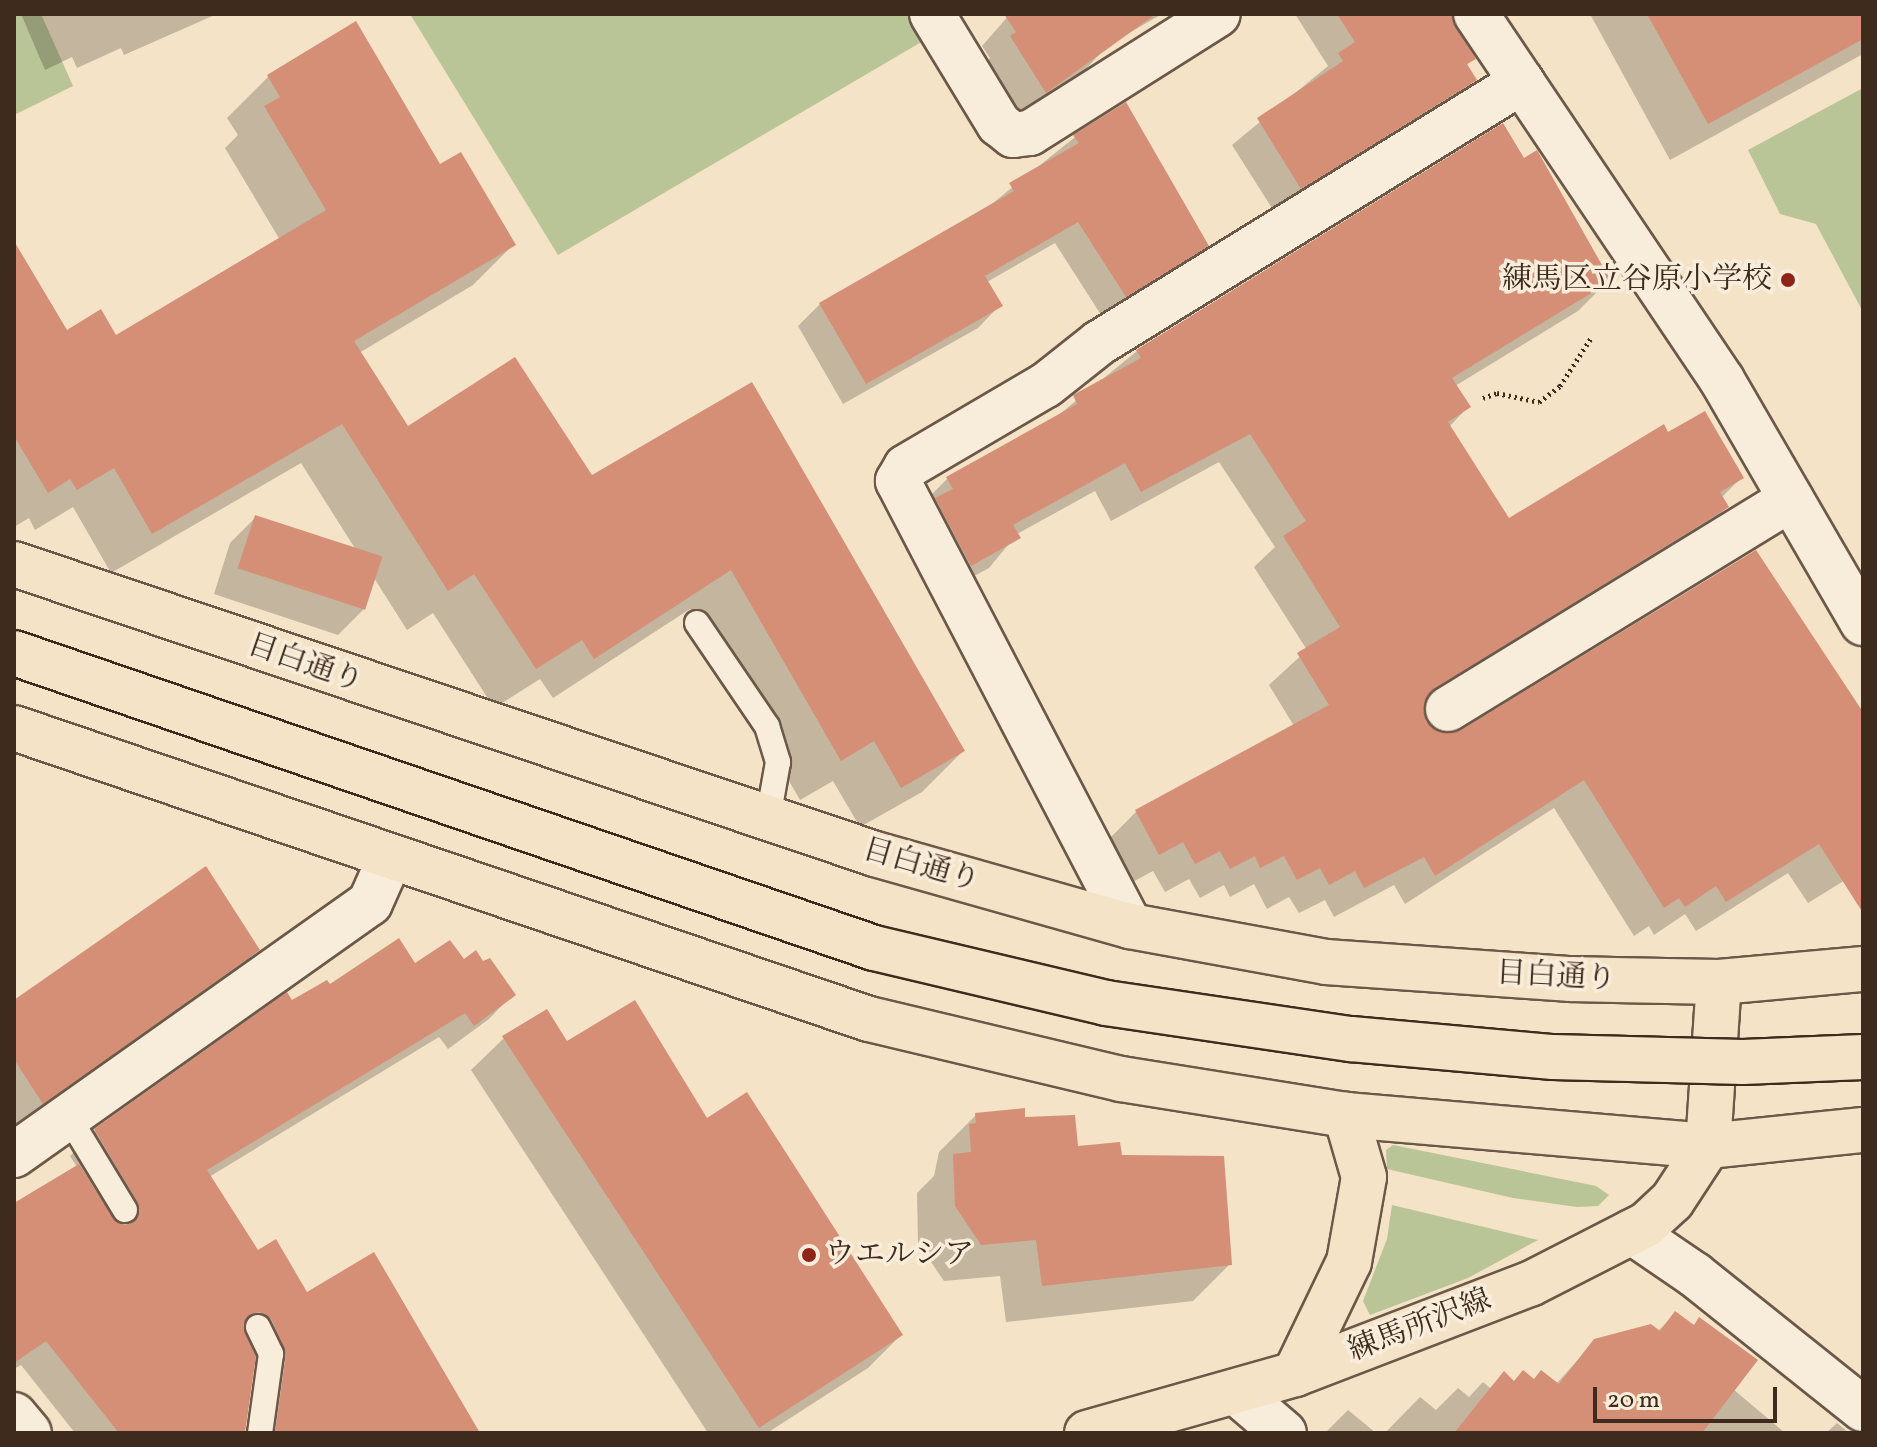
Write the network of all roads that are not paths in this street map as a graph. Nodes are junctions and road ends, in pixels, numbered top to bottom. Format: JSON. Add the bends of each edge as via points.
{"nodes":[{"id":1,"x":932,"y":14,"type":"edge"},
{"id":2,"x":1218,"y":14,"type":"edge"},
{"id":3,"x":1476,"y":14,"type":"edge"},
{"id":4,"x":1522,"y":82,"type":"junction"},
{"id":5,"x":1791,"y":499,"type":"junction"},
{"id":6,"x":14,"y":564,"type":"edge"},
{"id":7,"x":697,"y":623,"type":"dead end"},
{"id":8,"x":1863,"y":623,"type":"edge"},
{"id":9,"x":14,"y":653,"type":"edge"},
{"id":10,"x":1448,"y":709,"type":"dead end"},
{"id":11,"x":14,"y":728,"type":"edge"},
{"id":12,"x":768,"y":818,"type":"junction"},
{"id":13,"x":390,"y":858,"type":"junction"},
{"id":14,"x":1130,"y":926,"type":"junction"},
{"id":15,"x":1863,"y":969,"type":"edge"},
{"id":16,"x":1719,"y":982,"type":"junction"},
{"id":17,"x":1863,"y":1057,"type":"edge"},
{"id":18,"x":1346,"y":1115,"type":"junction"},
{"id":19,"x":68,"y":1116,"type":"junction"},
{"id":20,"x":1863,"y":1130,"type":"edge"},
{"id":21,"x":1708,"y":1146,"type":"junction"},
{"id":22,"x":14,"y":1155,"type":"edge"},
{"id":23,"x":125,"y":1210,"type":"dead end"},
{"id":24,"x":1632,"y":1232,"type":"junction"},
{"id":25,"x":258,"y":1327,"type":"dead end"},
{"id":26,"x":1295,"y":1374,"type":"junction"},
{"id":27,"x":1236,"y":1392,"type":"junction"},
{"id":28,"x":1863,"y":1409,"type":"edge"},
{"id":29,"x":14,"y":1415,"type":"edge"},
{"id":30,"x":29,"y":1433,"type":"edge"},
{"id":31,"x":260,"y":1433,"type":"edge"},
{"id":32,"x":1087,"y":1433,"type":"edge"},
{"id":33,"x":1284,"y":1433,"type":"edge"}],
"edges":[{"from":1,"to":2,"type":"street","via":[[999,124],[1013,135],[1030,133]]},
{"from":3,"to":4,"type":"street"},
{"from":4,"to":5,"type":"street","via":[[1722,380]]},
{"from":4,"to":14,"type":"street","via":[[1099,343],[1046,385],[906,467],[898,481]]},
{"from":5,"to":8,"type":"street"},
{"from":5,"to":10,"type":"street"},
{"from":6,"to":12,"type":"main road","name":"目白通り"},
{"from":7,"to":12,"type":"lane","via":[[767,726],[778,762]]},
{"from":9,"to":17,"type":"main road","bridge":true,"via":[[874,948],[1106,1003],[1351,1039],[1553,1057],[1743,1062]]},
{"from":11,"to":13,"type":"main road"},
{"from":12,"to":14,"type":"main road","name":"目白通り"},
{"from":13,"to":18,"type":"main road","via":[[869,1019],[1121,1079]]},
{"from":13,"to":19,"type":"street","via":[[370,903]]},
{"from":14,"to":16,"type":"main road","name":"目白通り","via":[[1326,962],[1571,979]]},
{"from":15,"to":16,"type":"main road","name":"目白通り"},
{"from":16,"to":21,"type":"main road"},
{"from":18,"to":21,"type":"main road"},
{"from":18,"to":26,"type":"main road","via":[[1364,1177],[1352,1249]]},
{"from":19,"to":22,"type":"street"},
{"from":19,"to":23,"type":"lane"},
{"from":20,"to":21,"type":"main road"},
{"from":21,"to":24,"type":"main road","name":"練馬所沢線","via":[[1672,1201]]},
{"from":24,"to":26,"type":"main road","name":"練馬所沢線","via":[[1530,1284]]},
{"from":24,"to":28,"type":"street","via":[[1695,1275]]},
{"from":25,"to":31,"type":"lane","via":[[271,1354]]},
{"from":26,"to":27,"type":"main road","name":"練馬所沢線"},
{"from":27,"to":32,"type":"main road","name":"練馬所沢線"},
{"from":27,"to":33,"type":"street"},
{"from":29,"to":30,"type":"street"}]}
